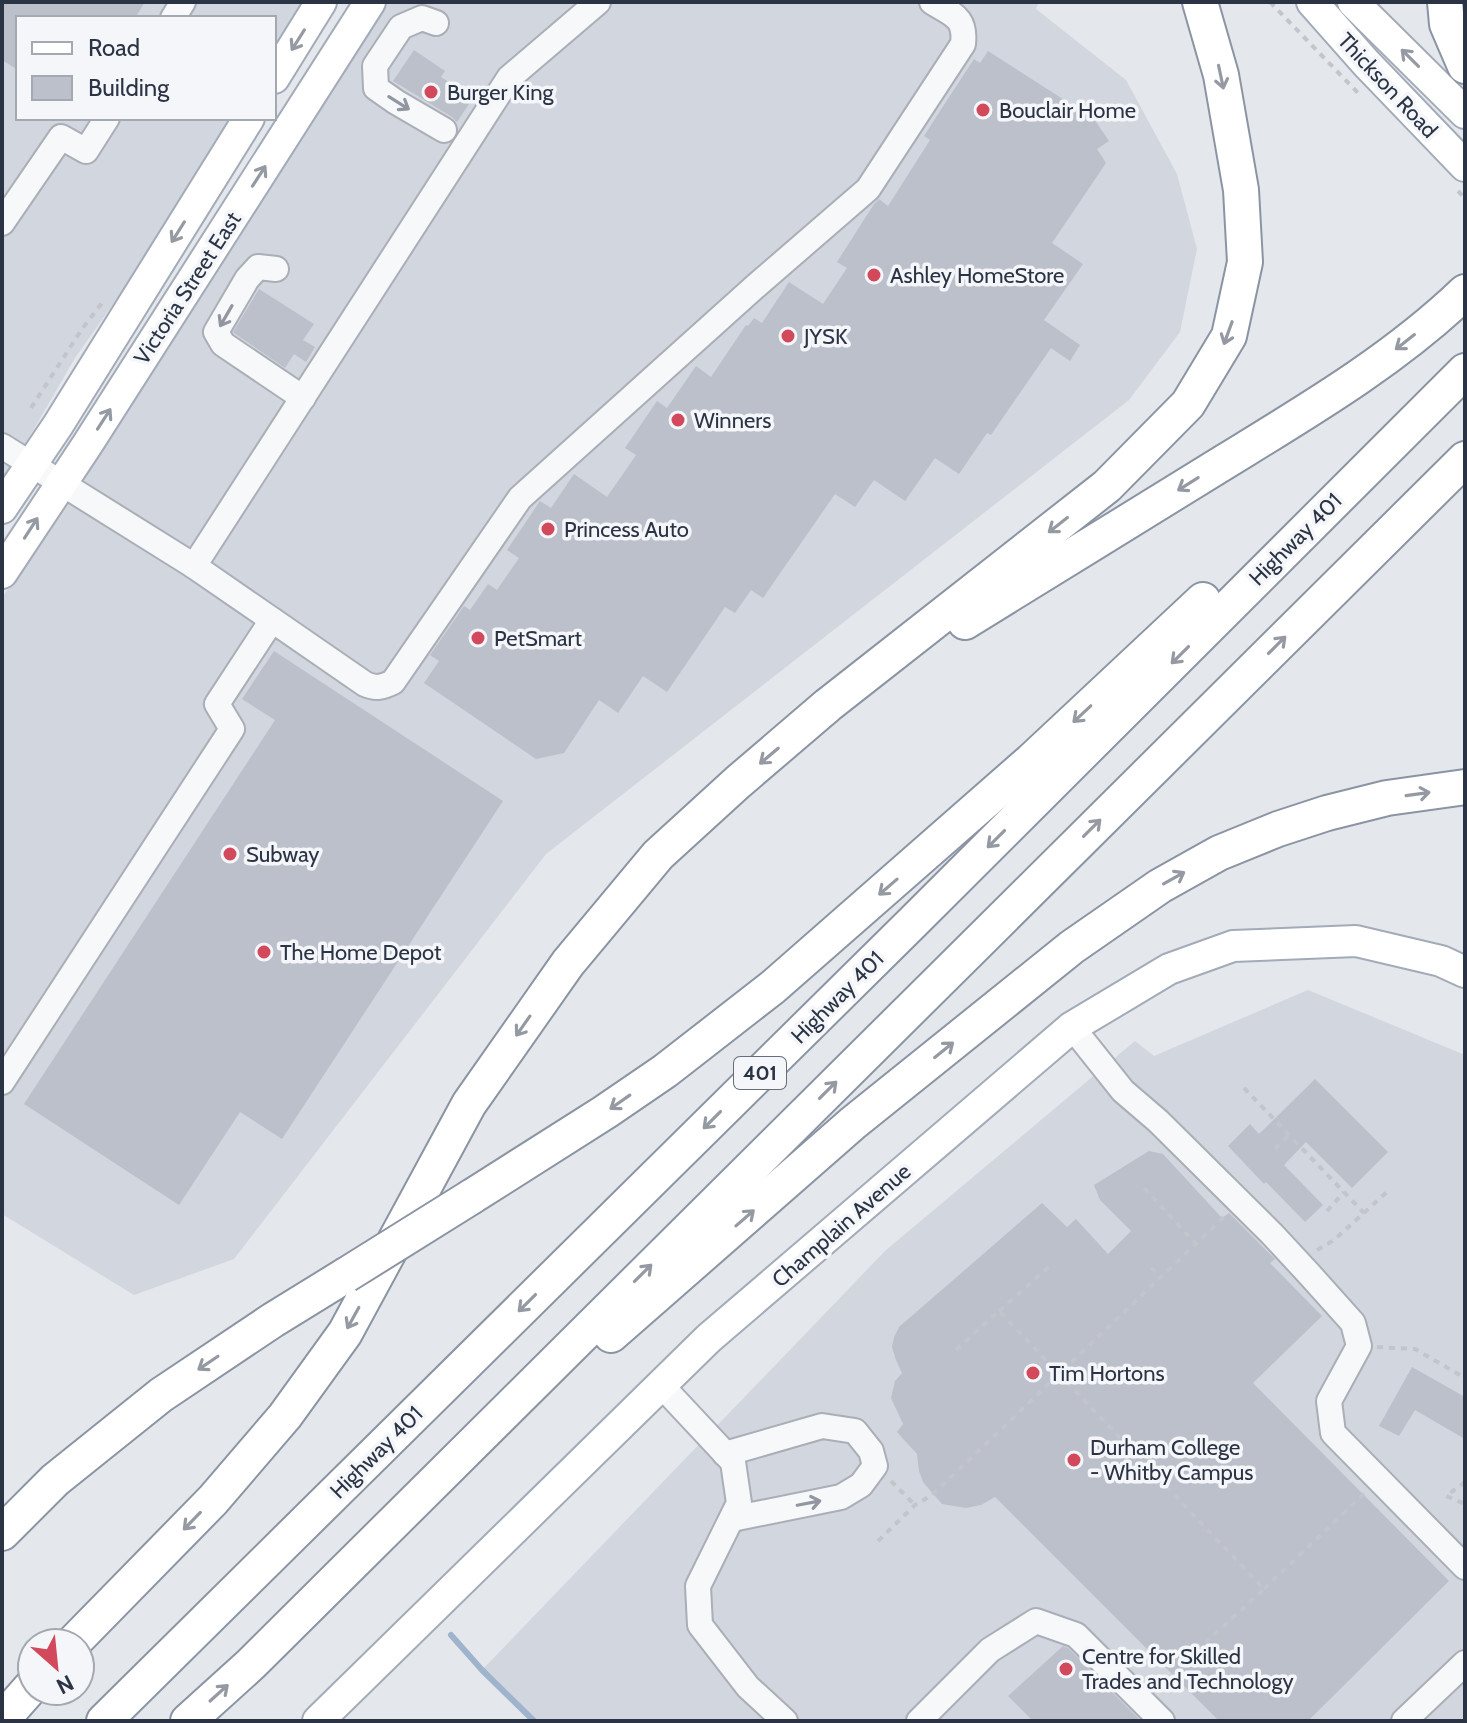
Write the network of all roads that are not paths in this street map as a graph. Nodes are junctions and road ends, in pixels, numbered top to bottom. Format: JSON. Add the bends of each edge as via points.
{"nodes":[{"id":1,"x":321,"y":2,"type":"edge"},
{"id":2,"x":370,"y":2,"type":"edge"},
{"id":3,"x":598,"y":2,"type":"edge"},
{"id":4,"x":932,"y":2,"type":"edge"},
{"id":5,"x":1200,"y":2,"type":"edge"},
{"id":6,"x":1312,"y":2,"type":"edge"},
{"id":7,"x":1353,"y":2,"type":"edge"},
{"id":8,"x":1445,"y":2,"type":"edge"},
{"id":9,"x":436,"y":23,"type":"dead end"},
{"id":10,"x":1465,"y":66,"type":"edge"},
{"id":11,"x":276,"y":75,"type":"edge"},
{"id":12,"x":1465,"y":113,"type":"edge"},
{"id":13,"x":106,"y":120,"type":"edge"},
{"id":14,"x":248,"y":120,"type":"edge"},
{"id":15,"x":444,"y":130,"type":"dead end"},
{"id":16,"x":1465,"y":166,"type":"edge"},
{"id":17,"x":2,"y":223,"type":"edge"},
{"id":18,"x":276,"y":269,"type":"dead end"},
{"id":19,"x":1465,"y":292,"type":"edge"},
{"id":20,"x":1465,"y":371,"type":"edge"},
{"id":21,"x":303,"y":398,"type":"junction"},
{"id":22,"x":1413,"y":421,"type":"junction"},
{"id":23,"x":2,"y":446,"type":"edge"},
{"id":24,"x":1465,"y":459,"type":"edge"},
{"id":25,"x":31,"y":466,"type":"junction"},
{"id":26,"x":60,"y":483,"type":"junction"},
{"id":27,"x":2,"y":508,"type":"edge"},
{"id":28,"x":194,"y":566,"type":"junction"},
{"id":29,"x":2,"y":573,"type":"edge"},
{"id":30,"x":272,"y":620,"type":"junction"},
{"id":31,"x":828,"y":705,"type":"junction"},
{"id":32,"x":1465,"y":787,"type":"edge"},
{"id":33,"x":1465,"y":972,"type":"edge"},
{"id":34,"x":1072,"y":1027,"type":"junction"},
{"id":35,"x":2,"y":1082,"type":"edge"},
{"id":36,"x":661,"y":1385,"type":"junction"},
{"id":37,"x":725,"y":1454,"type":"junction"},
{"id":38,"x":732,"y":1519,"type":"junction"},
{"id":39,"x":2,"y":1533,"type":"edge"},
{"id":40,"x":1465,"y":1567,"type":"edge"},
{"id":41,"x":89,"y":1627,"type":"edge"},
{"id":42,"x":1465,"y":1663,"type":"edge"},
{"id":43,"x":251,"y":1664,"type":"junction"},
{"id":44,"x":16,"y":1704,"type":"edge"},
{"id":45,"x":2,"y":1720,"type":"edge"},
{"id":46,"x":1409,"y":1720,"type":"edge"},
{"id":47,"x":104,"y":1721,"type":"edge"},
{"id":48,"x":188,"y":1721,"type":"edge"},
{"id":49,"x":318,"y":1721,"type":"edge"},
{"id":50,"x":785,"y":1721,"type":"edge"},
{"id":51,"x":919,"y":1721,"type":"edge"},
{"id":52,"x":1162,"y":1721,"type":"edge"}],
"edges":[{"from":1,"to":11,"type":"main road","one_way":true},
{"from":26,"to":2,"type":"main road","name":"Victoria Street East","one_way":true},
{"from":3,"to":21,"type":"lane","via":[[509,78]]},
{"from":4,"to":30,"type":"lane","via":[[958,18],[965,31],[963,44],[868,189],[520,498],[393,682],[374,688],[365,684]]},
{"from":5,"to":31,"type":"highway","one_way":true,"via":[[1221,75],[1241,190],[1245,262],[1229,336],[1188,404],[1107,486]]},
{"from":6,"to":16,"type":"main road","name":"Thickson Road"},
{"from":12,"to":7,"type":"main road","name":"Thickson Road","one_way":true},
{"from":8,"to":10,"type":"highway","via":[[1447,24]]},
{"from":9,"to":15,"type":"lane","one_way":true,"via":[[422,18],[401,27],[375,66],[376,88]]},
{"from":13,"to":17,"type":"lane","via":[[86,151],[61,137]]},
{"from":14,"to":25,"type":"main road","name":"Victoria Street East","one_way":true},
{"from":18,"to":21,"type":"lane","one_way":true,"via":[[258,267],[216,332],[223,344]]},
{"from":19,"to":31,"type":"highway","one_way":true,"via":[[1372,368],[1303,414]]},
{"from":20,"to":22,"type":"highway","name":"Highway 401","number":"401"},
{"from":21,"to":28,"type":"lane"},
{"from":22,"to":39,"type":"highway","one_way":true,"bridge":true,"via":[[1261,546],[1032,760],[773,987],[605,1112],[161,1395],[55,1480]]},
{"from":22,"to":47,"type":"highway","name":"Highway 401","number":"401","one_way":true},
{"from":23,"to":25,"type":"lane"},
{"from":43,"to":24,"type":"highway","number":"401","one_way":true},
{"from":25,"to":26,"type":"lane"},
{"from":25,"to":27,"type":"main road","name":"Victoria Street East"},
{"from":26,"to":28,"type":"lane"},
{"from":29,"to":26,"type":"main road","name":"Victoria Street East","one_way":true},
{"from":28,"to":30,"type":"lane"},
{"from":30,"to":35,"type":"lane","via":[[217,704],[232,729]]},
{"from":31,"to":41,"type":"highway","one_way":true,"via":[[658,855],[568,963],[469,1104],[345,1333],[285,1416],[213,1500]]},
{"from":43,"to":32,"type":"highway","one_way":true,"via":[[853,1123],[1072,947],[1219,853],[1327,813]]},
{"from":33,"to":34,"type":"main road","name":"Champlain Avenue","via":[[1441,961],[1356,941],[1233,946],[1169,969]]},
{"from":34,"to":36,"type":"main road","name":"Champlain Avenue"},
{"from":34,"to":40,"type":"lane","via":[[1123,1091],[1353,1323],[1359,1346],[1329,1401],[1333,1433]]},
{"from":36,"to":37,"type":"lane"},
{"from":36,"to":49,"type":"main road","name":"Champlain Avenue"},
{"from":37,"to":38,"type":"lane","via":[[733,1462],[739,1503]]},
{"from":38,"to":37,"type":"lane","one_way":true,"via":[[841,1497],[861,1485],[875,1466],[855,1431],[822,1426]]},
{"from":38,"to":50,"type":"lane","via":[[698,1586],[700,1625],[748,1687]]},
{"from":42,"to":46,"type":"lane"},
{"from":48,"to":43,"type":"highway","number":"401","one_way":true},
{"from":44,"to":45,"type":"highway"},
{"from":51,"to":52,"type":"lane","via":[[990,1650],[1036,1621],[1076,1635]]}]}
